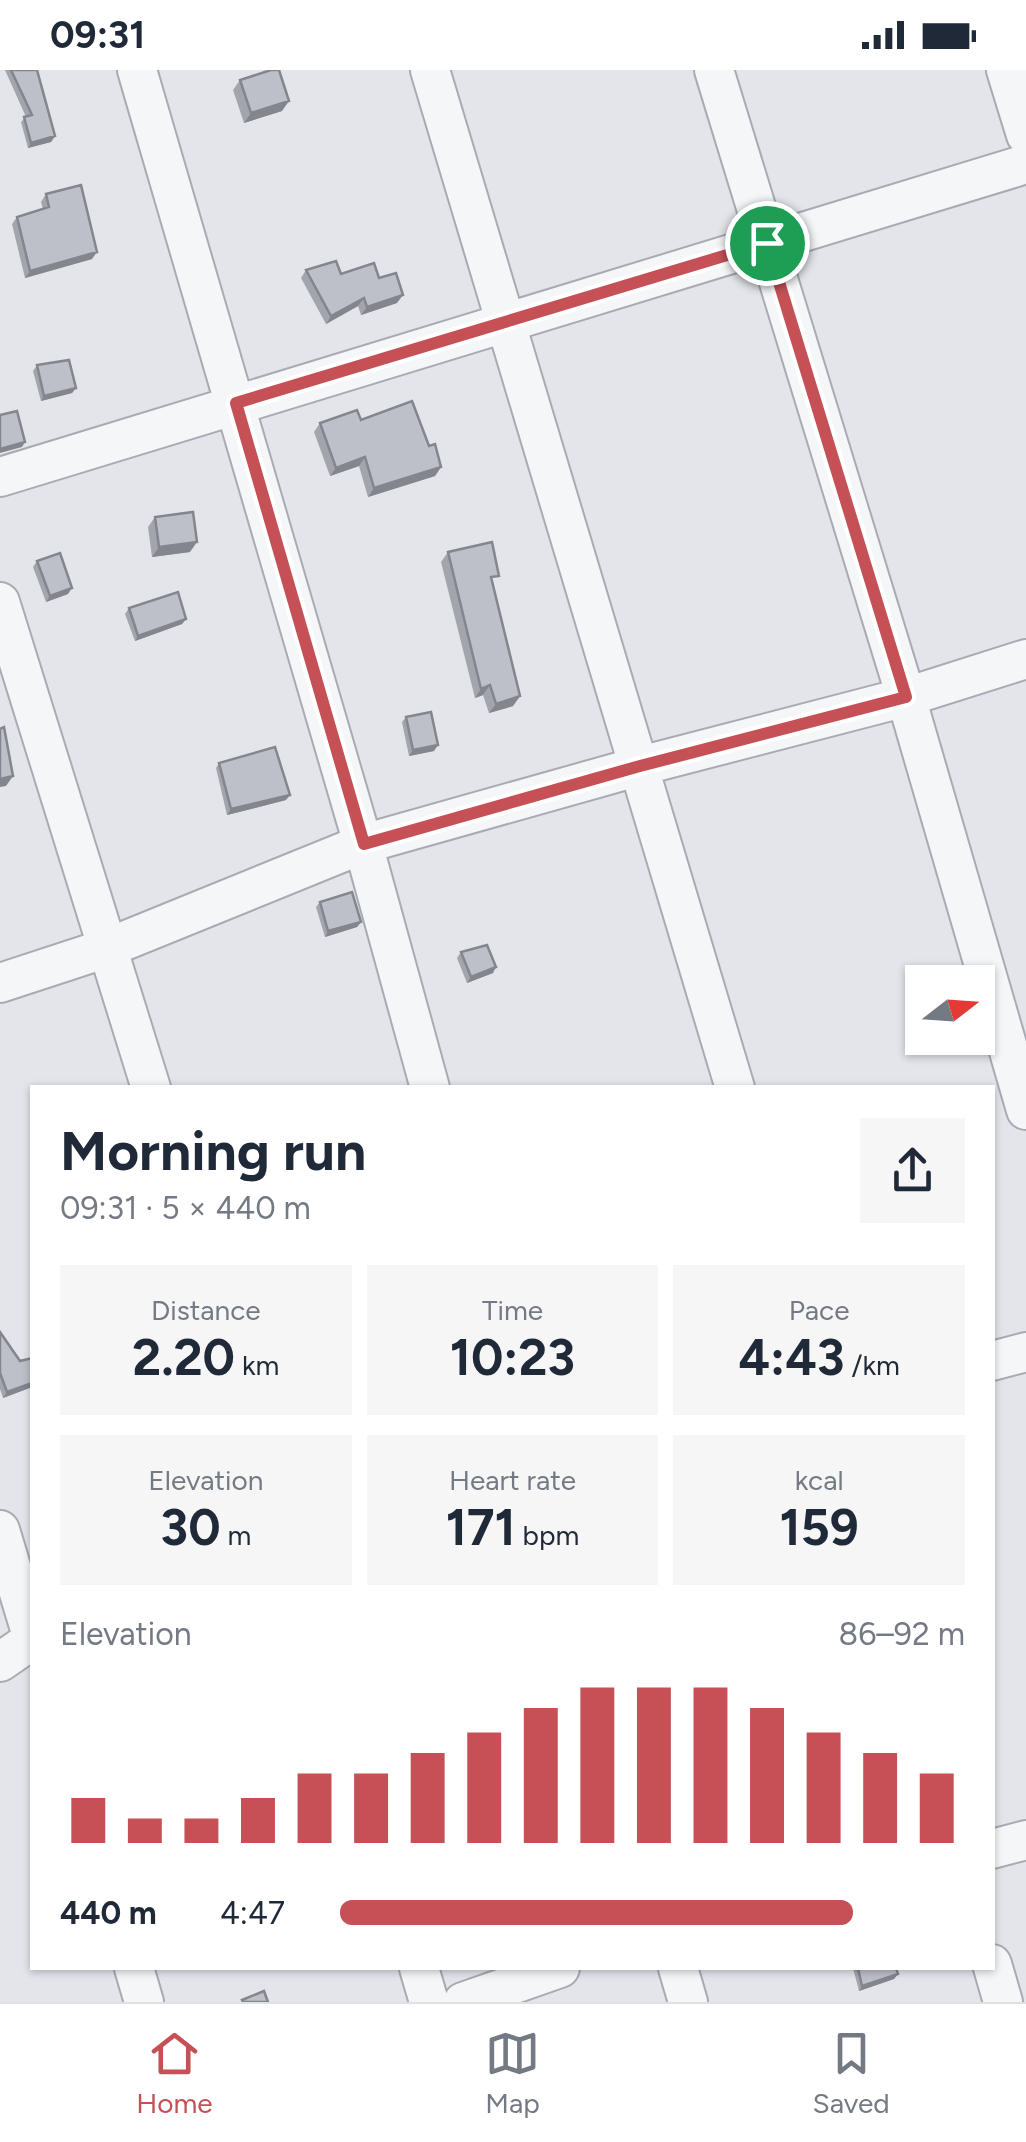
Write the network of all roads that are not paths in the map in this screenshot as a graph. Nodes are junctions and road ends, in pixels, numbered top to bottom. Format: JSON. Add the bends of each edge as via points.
{"nodes":[{"id":1,"x":138,"y":70,"type":"edge"},
{"id":2,"x":430,"y":70,"type":"edge"},
{"id":3,"x":714,"y":70,"type":"edge"},
{"id":4,"x":1006,"y":70,"type":"edge"},
{"id":5,"x":1026,"y":135,"type":"edge"},
{"id":6,"x":1026,"y":164,"type":"edge"},
{"id":7,"x":767,"y":243,"type":"junction"},
{"id":8,"x":507,"y":322,"type":"junction"},
{"id":9,"x":236,"y":403,"type":"junction"},
{"id":10,"x":0,"y":477,"type":"edge"},
{"id":11,"x":0,"y":602,"type":"edge"},
{"id":12,"x":1026,"y":659,"type":"edge"},
{"id":13,"x":906,"y":697,"type":"junction"},
{"id":14,"x":640,"y":766,"type":"junction"},
{"id":15,"x":364,"y":844,"type":"junction"},
{"id":16,"x":108,"y":948,"type":"junction"},
{"id":17,"x":0,"y":984,"type":"edge"},
{"id":18,"x":151,"y":1085,"type":"edge"},
{"id":19,"x":429,"y":1085,"type":"edge"},
{"id":20,"x":734,"y":1085,"type":"edge"},
{"id":21,"x":1026,"y":1110,"type":"edge"},
{"id":22,"x":1026,"y":1352,"type":"edge"},
{"id":23,"x":995,"y":1360,"type":"edge"},
{"id":24,"x":0,"y":1530,"type":"edge"},
{"id":25,"x":30,"y":1631,"type":"edge"},
{"id":26,"x":30,"y":1640,"type":"edge"},
{"id":27,"x":0,"y":1662,"type":"edge"},
{"id":28,"x":1026,"y":1840,"type":"edge"},
{"id":29,"x":995,"y":1848,"type":"edge"},
{"id":30,"x":135,"y":1970,"type":"edge"},
{"id":31,"x":420,"y":1970,"type":"edge"},
{"id":32,"x":554,"y":1970,"type":"edge"},
{"id":33,"x":679,"y":1970,"type":"edge"},
{"id":34,"x":994,"y":1970,"type":"edge"},
{"id":35,"x":144,"y":2002,"type":"edge"},
{"id":36,"x":429,"y":2002,"type":"edge"},
{"id":37,"x":463,"y":2002,"type":"edge"},
{"id":38,"x":688,"y":2002,"type":"edge"},
{"id":39,"x":1004,"y":2002,"type":"edge"}],
"edges":[{"from":1,"to":9,"type":"street"},
{"from":2,"to":8,"type":"street"},
{"from":3,"to":7,"type":"street"},
{"from":4,"to":5,"type":"street"},
{"from":6,"to":7,"type":"street"},
{"from":7,"to":8,"type":"street"},
{"from":7,"to":13,"type":"street"},
{"from":8,"to":9,"type":"street"},
{"from":8,"to":14,"type":"street"},
{"from":9,"to":10,"type":"street"},
{"from":9,"to":15,"type":"street"},
{"from":11,"to":16,"type":"street"},
{"from":12,"to":13,"type":"street"},
{"from":13,"to":14,"type":"street"},
{"from":13,"to":21,"type":"street"},
{"from":14,"to":15,"type":"street"},
{"from":14,"to":20,"type":"street"},
{"from":15,"to":16,"type":"street"},
{"from":15,"to":19,"type":"street"},
{"from":16,"to":17,"type":"street"},
{"from":16,"to":18,"type":"street"},
{"from":22,"to":23,"type":"street"},
{"from":24,"to":25,"type":"street"},
{"from":26,"to":27,"type":"street"},
{"from":28,"to":29,"type":"street"},
{"from":30,"to":35,"type":"street"},
{"from":31,"to":36,"type":"street"},
{"from":32,"to":37,"type":"street"},
{"from":33,"to":38,"type":"street"},
{"from":34,"to":39,"type":"street"}]}
